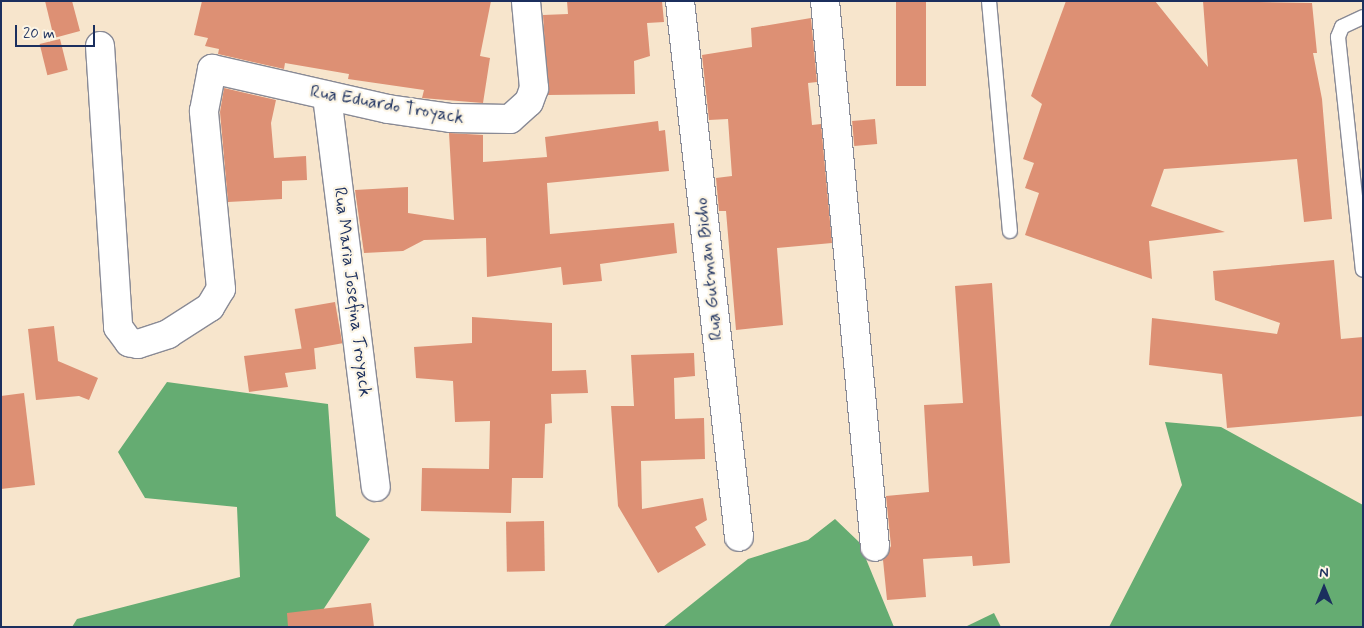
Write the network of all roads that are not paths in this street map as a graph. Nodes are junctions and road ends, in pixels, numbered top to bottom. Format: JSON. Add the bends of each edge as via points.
{"nodes":[{"id":1,"x":526,"y":1,"type":"edge"},
{"id":2,"x":680,"y":1,"type":"edge"},
{"id":3,"x":825,"y":1,"type":"edge"},
{"id":4,"x":989,"y":1,"type":"edge"},
{"id":5,"x":1363,"y":17,"type":"edge"},
{"id":6,"x":100,"y":46,"type":"dead end"},
{"id":7,"x":327,"y":96,"type":"junction"},
{"id":8,"x":1010,"y":231,"type":"dead end"},
{"id":9,"x":1363,"y":270,"type":"edge"},
{"id":10,"x":376,"y":487,"type":"dead end"},
{"id":11,"x":739,"y":537,"type":"dead end"},
{"id":12,"x":875,"y":546,"type":"dead end"}],
"edges":[{"from":1,"to":7,"type":"street","name":"Rua Eduardo Troyack","via":[[534,88],[528,102],[510,119],[451,118]]},
{"from":2,"to":11,"type":"street","name":"Rua Gutman Bicho"},
{"from":3,"to":12,"type":"street"},
{"from":4,"to":8,"type":"lane"},
{"from":5,"to":9,"type":"lane","via":[[1342,27],[1338,37]]},
{"from":6,"to":7,"type":"street","name":"Rua Eduardo Troyack","via":[[118,327],[129,342],[138,344],[168,334],[210,307],[221,289],[204,111],[212,69]]},
{"from":7,"to":10,"type":"street","name":"Rua Maria Josefina Troyack"}]}
